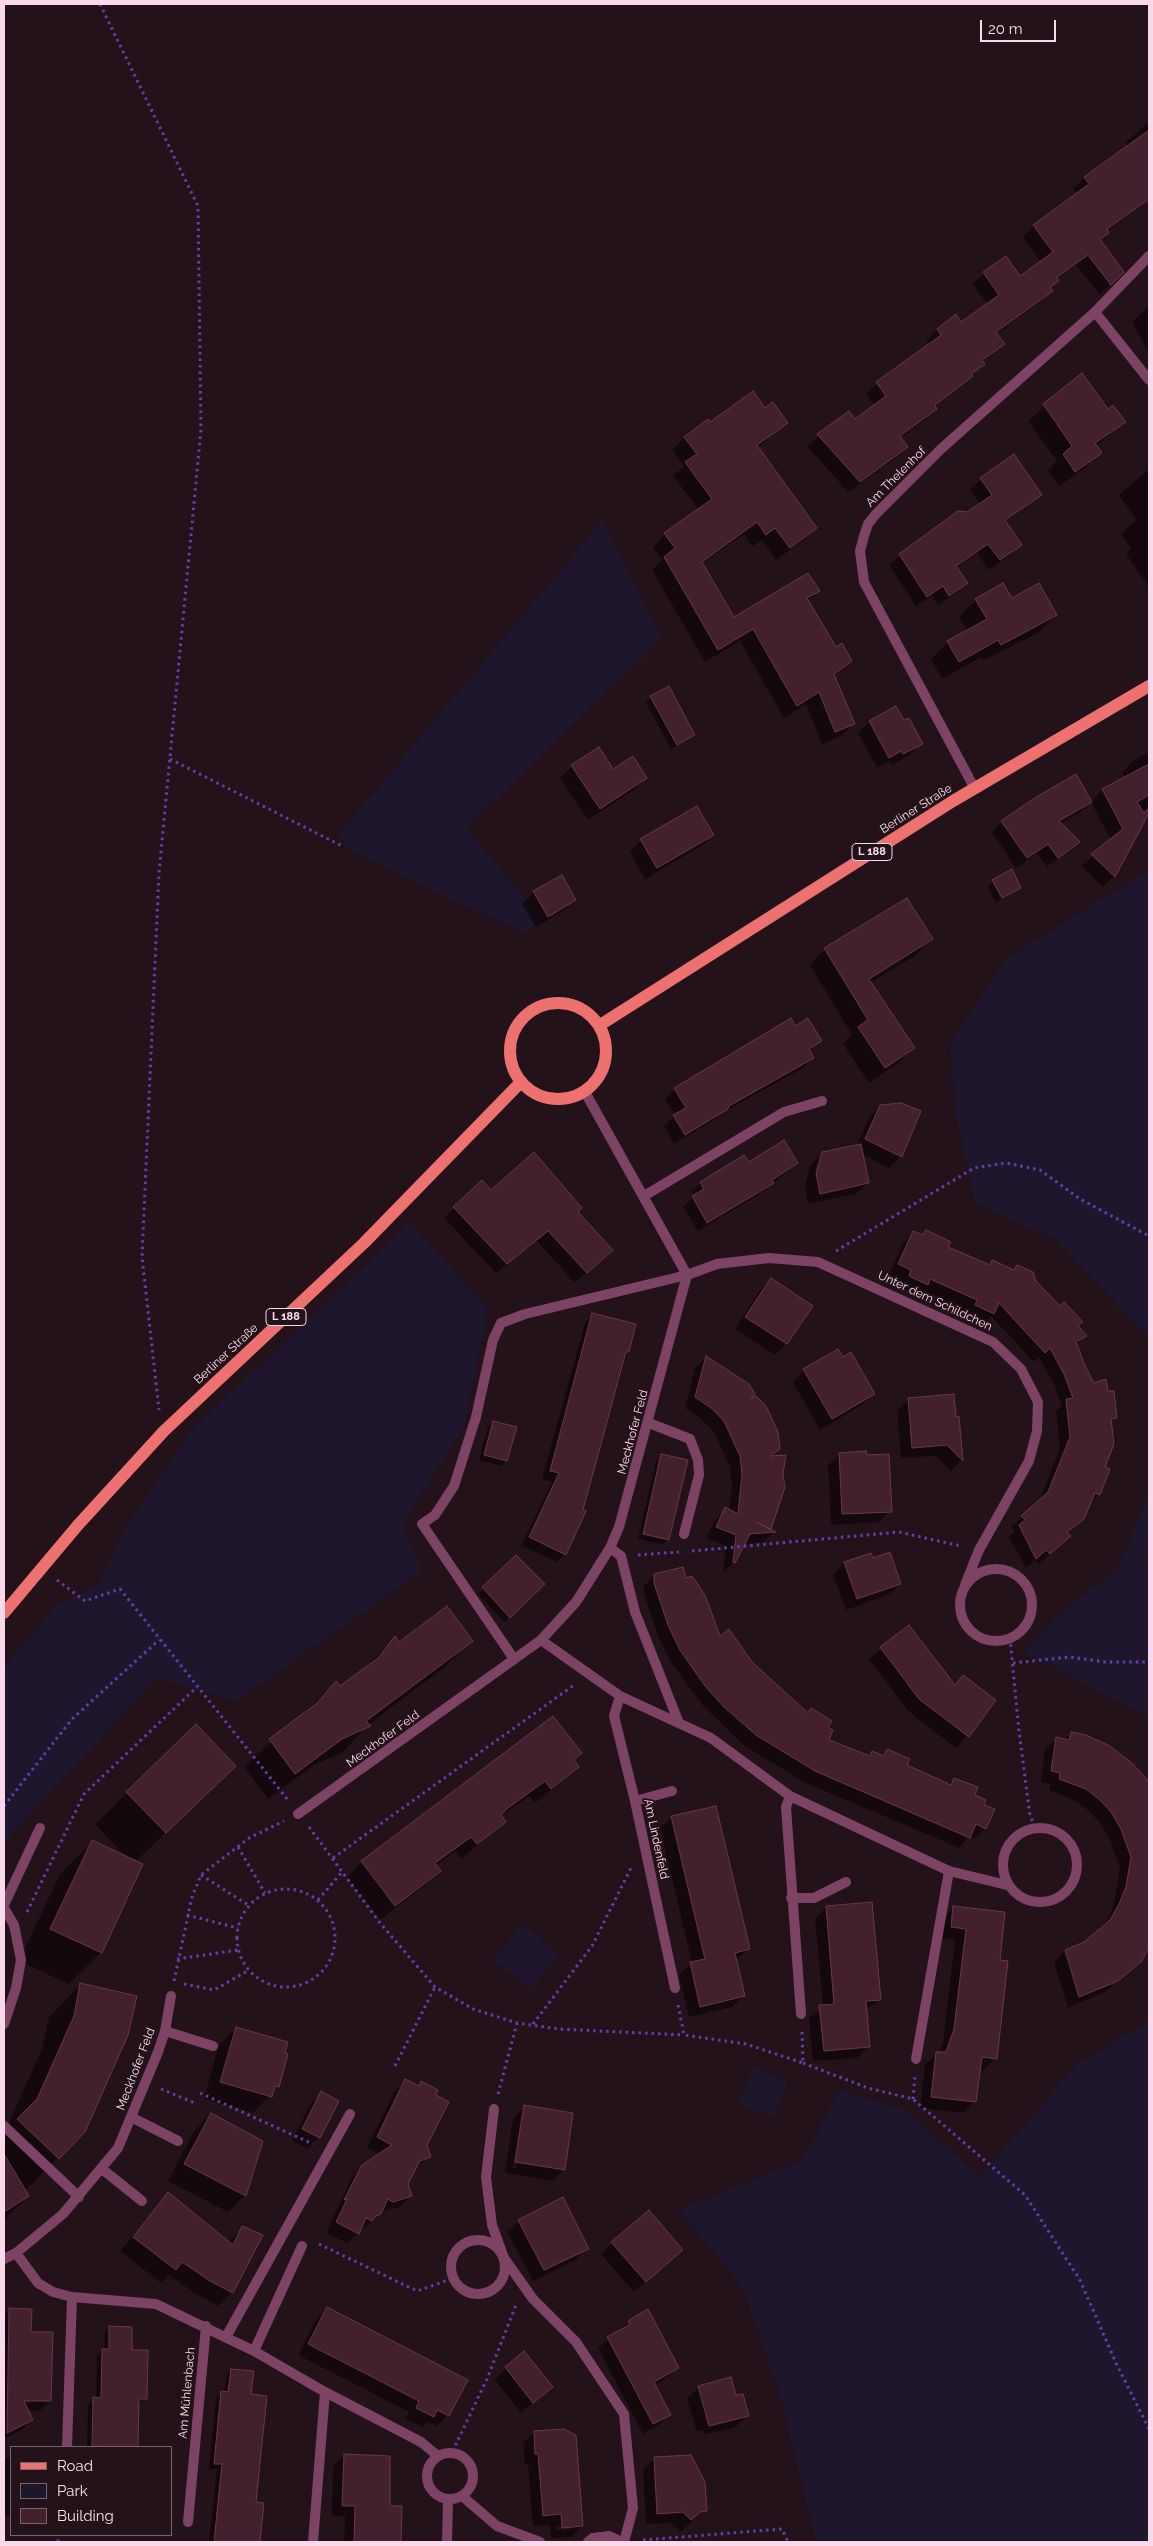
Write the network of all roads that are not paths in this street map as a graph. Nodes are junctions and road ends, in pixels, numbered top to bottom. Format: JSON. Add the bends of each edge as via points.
{"nodes":[{"id":1,"x":1149,"y":256,"type":"edge"},
{"id":2,"x":1095,"y":312,"type":"junction"},
{"id":3,"x":1149,"y":380,"type":"edge"},
{"id":4,"x":1149,"y":686,"type":"edge"},
{"id":5,"x":975,"y":788,"type":"junction"},
{"id":6,"x":600,"y":1025,"type":"junction"},
{"id":7,"x":521,"y":1082,"type":"junction"},
{"id":8,"x":585,"y":1092,"type":"junction"},
{"id":9,"x":822,"y":1101,"type":"dead end"},
{"id":10,"x":644,"y":1196,"type":"junction"},
{"id":11,"x":687,"y":1275,"type":"junction"},
{"id":12,"x":649,"y":1423,"type":"junction"},
{"id":13,"x":684,"y":1534,"type":"dead end"},
{"id":14,"x":610,"y":1548,"type":"junction"},
{"id":15,"x":965,"y":1585,"type":"junction"},
{"id":16,"x":4,"y":1613,"type":"edge"},
{"id":17,"x":541,"y":1640,"type":"junction"},
{"id":18,"x":514,"y":1659,"type":"junction"},
{"id":19,"x":620,"y":1696,"type":"junction"},
{"id":20,"x":678,"y":1723,"type":"junction"},
{"id":21,"x":672,"y":1791,"type":"dead end"},
{"id":22,"x":790,"y":1796,"type":"junction"},
{"id":23,"x":635,"y":1801,"type":"junction"},
{"id":24,"x":298,"y":1814,"type":"road end"},
{"id":25,"x":40,"y":1828,"type":"dead end"},
{"id":26,"x":950,"y":1871,"type":"junction"},
{"id":27,"x":846,"y":1882,"type":"dead end"},
{"id":28,"x":1007,"y":1885,"type":"junction"},
{"id":29,"x":791,"y":1898,"type":"junction"},
{"id":30,"x":4,"y":1906,"type":"edge"},
{"id":31,"x":675,"y":1988,"type":"road end"},
{"id":32,"x":171,"y":1996,"type":"road end"},
{"id":33,"x":801,"y":2014,"type":"road end"},
{"id":34,"x":4,"y":2024,"type":"edge"},
{"id":35,"x":165,"y":2032,"type":"junction"},
{"id":36,"x":213,"y":2046,"type":"dead end"},
{"id":37,"x":916,"y":2059,"type":"dead end"},
{"id":38,"x":494,"y":2109,"type":"road end"},
{"id":39,"x":350,"y":2114,"type":"dead end"},
{"id":40,"x":131,"y":2117,"type":"junction"},
{"id":41,"x":4,"y":2126,"type":"edge"},
{"id":42,"x":178,"y":2141,"type":"dead end"},
{"id":43,"x":102,"y":2169,"type":"junction"},
{"id":44,"x":78,"y":2197,"type":"junction"},
{"id":45,"x":142,"y":2201,"type":"dead end"},
{"id":46,"x":302,"y":2246,"type":"dead end"},
{"id":47,"x":16,"y":2253,"type":"junction"},
{"id":48,"x":504,"y":2258,"type":"junction"},
{"id":49,"x":4,"y":2259,"type":"edge"},
{"id":50,"x":72,"y":2297,"type":"junction"},
{"id":51,"x":206,"y":2326,"type":"junction"},
{"id":52,"x":226,"y":2337,"type":"junction"},
{"id":53,"x":254,"y":2350,"type":"junction"},
{"id":54,"x":325,"y":2392,"type":"junction"},
{"id":55,"x":67,"y":2446,"type":"edge"},
{"id":56,"x":438,"y":2456,"type":"junction"},
{"id":57,"x":462,"y":2496,"type":"junction"},
{"id":58,"x":448,"y":2500,"type":"junction"},
{"id":59,"x":188,"y":2522,"type":"dead end"},
{"id":60,"x":313,"y":2542,"type":"edge"},
{"id":61,"x":448,"y":2542,"type":"edge"},
{"id":62,"x":540,"y":2542,"type":"edge"},
{"id":63,"x":588,"y":2542,"type":"edge"},
{"id":64,"x":623,"y":2542,"type":"edge"}],
"edges":[{"from":1,"to":2,"type":"street","name":"Am Thelenhof"},
{"from":2,"to":3,"type":"street"},
{"from":2,"to":5,"type":"street","name":"Am Thelenhof","via":[[942,449],[876,514],[868,524],[860,551],[864,582]]},
{"from":4,"to":5,"type":"main road","name":"Berliner Straße","number":"L 188"},
{"from":5,"to":6,"type":"main road","name":"Berliner Straße","number":"L 188"},
{"from":6,"to":7,"type":"main road","via":[[583,1010],[567,1004],[550,1004],[534,1009],[521,1020],[513,1034],[512,1067]]},
{"from":6,"to":8,"type":"main road","via":[[606,1050],[604,1066],[597,1081]]},
{"from":7,"to":8,"type":"main road","via":[[531,1092],[551,1099],[572,1098]]},
{"from":7,"to":16,"type":"main road","name":"Berliner Straße","number":"L 188","via":[[364,1243],[164,1431],[41,1567]]},
{"from":8,"to":10,"type":"street"},
{"from":9,"to":10,"type":"street","via":[[784,1112]]},
{"from":10,"to":11,"type":"street"},
{"from":11,"to":12,"type":"street","name":"Meckhofer Feld"},
{"from":11,"to":15,"type":"street","name":"Unter dem Schildchen","via":[[717,1264],[769,1258],[818,1262],[994,1342],[1021,1369],[1038,1402],[1037,1431],[1029,1460],[979,1550]]},
{"from":11,"to":18,"type":"street","name":"Unter dem Schildchen","via":[[524,1314],[501,1323],[493,1340],[476,1417],[454,1486],[435,1515],[422,1524]]},
{"from":12,"to":13,"type":"street","via":[[690,1439],[698,1460],[699,1475]]},
{"from":12,"to":14,"type":"street","name":"Meckhofer Feld"},
{"from":14,"to":17,"type":"street","name":"Meckhofer Feld","via":[[576,1602]]},
{"from":14,"to":20,"type":"street","via":[[621,1556],[635,1612]]},
{"from":15,"to":15,"type":"street","name":"Unter dem Schildchen","via":[[960,1607],[968,1628],[977,1636],[999,1641],[1010,1638],[1024,1627],[1031,1611],[1029,1593],[1019,1578],[1009,1571],[991,1570],[974,1576]]},
{"from":17,"to":18,"type":"street","name":"Meckhofer Feld"},
{"from":17,"to":19,"type":"street"},
{"from":18,"to":24,"type":"street","name":"Meckhofer Feld"},
{"from":19,"to":20,"type":"street"},
{"from":19,"to":23,"type":"street","name":"Am Lindenfeld","via":[[614,1716]]},
{"from":20,"to":22,"type":"street","via":[[711,1738]]},
{"from":21,"to":23,"type":"street"},
{"from":22,"to":26,"type":"street"},
{"from":22,"to":29,"type":"street","via":[[786,1807]]},
{"from":23,"to":31,"type":"street","name":"Am Lindenfeld"},
{"from":25,"to":30,"type":"street"},
{"from":26,"to":28,"type":"street"},
{"from":26,"to":37,"type":"street"},
{"from":27,"to":29,"type":"street","via":[[814,1898]]},
{"from":28,"to":28,"type":"street","via":[[1026,1900],[1038,1903],[1062,1896],[1076,1876],[1075,1852],[1069,1841],[1048,1828],[1023,1831],[1013,1838],[1002,1860],[1002,1873]]},
{"from":29,"to":33,"type":"street"},
{"from":30,"to":34,"type":"street","via":[[14,1925],[21,1960]]},
{"from":32,"to":35,"type":"street","name":"Meckhofer Feld"},
{"from":35,"to":36,"type":"street"},
{"from":35,"to":40,"type":"street","name":"Meckhofer Feld"},
{"from":38,"to":48,"type":"street","via":[[486,2177],[492,2225]]},
{"from":39,"to":52,"type":"street"},
{"from":40,"to":42,"type":"street"},
{"from":40,"to":43,"type":"street","name":"Meckhofer Feld","via":[[118,2148]]},
{"from":41,"to":44,"type":"street"},
{"from":43,"to":44,"type":"street","name":"Meckhofer Feld"},
{"from":43,"to":45,"type":"street"},
{"from":44,"to":47,"type":"street","name":"Meckhofer Feld","via":[[63,2214]]},
{"from":46,"to":53,"type":"street"},
{"from":47,"to":49,"type":"street","name":"Meckhofer Feld"},
{"from":47,"to":50,"type":"street","via":[[38,2283],[53,2292]]},
{"from":48,"to":48,"type":"street","via":[[499,2250],[485,2241],[468,2242],[455,2253],[451,2270],[466,2291],[475,2294],[492,2290],[504,2276]]},
{"from":48,"to":64,"type":"street","via":[[533,2299],[576,2342],[624,2414],[632,2508]]},
{"from":50,"to":51,"type":"street","via":[[156,2304]]},
{"from":50,"to":55,"type":"street"},
{"from":51,"to":52,"type":"street"},
{"from":51,"to":59,"type":"street","name":"Am Mühlenbach"},
{"from":52,"to":53,"type":"street"},
{"from":53,"to":54,"type":"street"},
{"from":54,"to":56,"type":"street","via":[[421,2442]]},
{"from":54,"to":60,"type":"street"},
{"from":56,"to":57,"type":"street","via":[[446,2453],[467,2461],[473,2476]]},
{"from":56,"to":58,"type":"street","via":[[428,2468],[428,2483],[437,2496]]},
{"from":57,"to":58,"type":"street"},
{"from":57,"to":62,"type":"street","via":[[497,2526]]},
{"from":58,"to":61,"type":"street"},
{"from":63,"to":64,"type":"street","via":[[609,2536]]}]}
